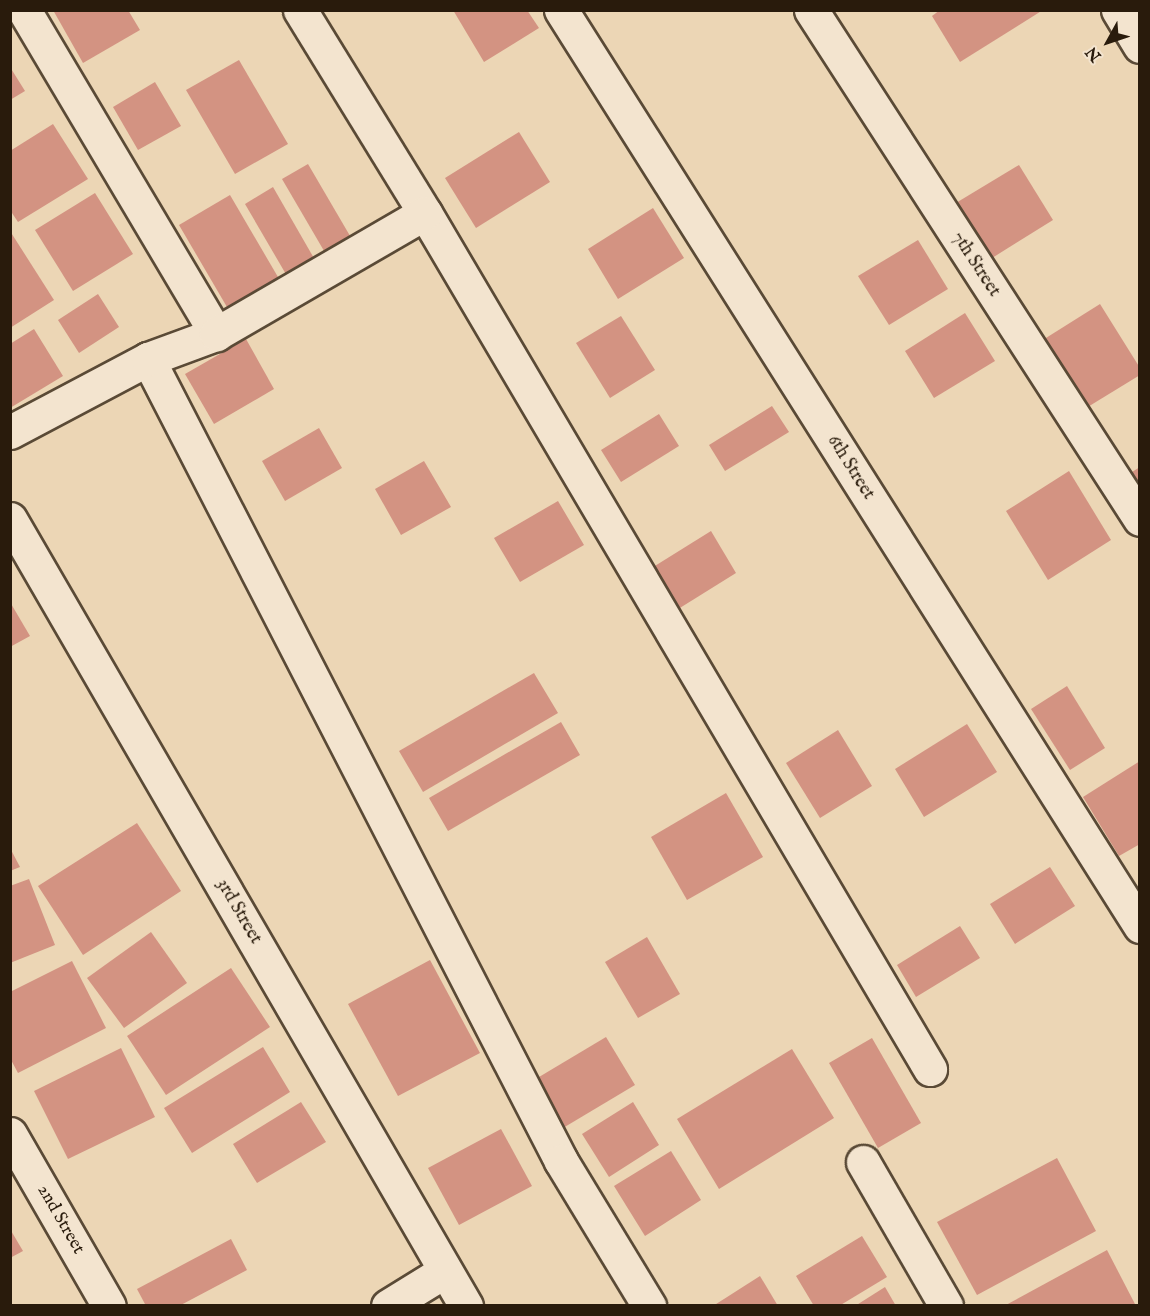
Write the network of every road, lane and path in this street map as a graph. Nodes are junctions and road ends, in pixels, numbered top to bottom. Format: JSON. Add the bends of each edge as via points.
{"nodes":[{"id":1,"x":24,"y":10,"type":"edge"},
{"id":2,"x":300,"y":10,"type":"edge"},
{"id":3,"x":561,"y":10,"type":"edge"},
{"id":4,"x":811,"y":10,"type":"edge"},
{"id":5,"x":1118,"y":10,"type":"edge"},
{"id":6,"x":1140,"y":46,"type":"edge"},
{"id":7,"x":426,"y":213,"type":"junction"},
{"id":8,"x":216,"y":334,"type":"junction"},
{"id":9,"x":148,"y":359,"type":"junction"},
{"id":10,"x":10,"y":432,"type":"edge"},
{"id":11,"x":10,"y":519,"type":"edge"},
{"id":12,"x":1140,"y":519,"type":"edge"},
{"id":13,"x":1140,"y":926,"type":"edge"},
{"id":14,"x":930,"y":1069,"type":"dead end"},
{"id":15,"x":10,"y":1134,"type":"edge"},
{"id":16,"x":863,"y":1162,"type":"dead end"},
{"id":17,"x":445,"y":1271,"type":"junction"},
{"id":18,"x":109,"y":1305,"type":"edge"},
{"id":19,"x":388,"y":1305,"type":"edge"},
{"id":20,"x":466,"y":1305,"type":"edge"},
{"id":21,"x":649,"y":1305,"type":"edge"},
{"id":22,"x":946,"y":1305,"type":"edge"}],
"edges":[{"from":1,"to":8,"type":"street"},
{"from":2,"to":7,"type":"street"},
{"from":3,"to":13,"type":"street","name":"6th Street"},
{"from":4,"to":12,"type":"street","name":"7th Street"},
{"from":5,"to":6,"type":"street"},
{"from":7,"to":8,"type":"street"},
{"from":7,"to":14,"type":"street"},
{"from":8,"to":9,"type":"street"},
{"from":9,"to":10,"type":"street"},
{"from":9,"to":21,"type":"street","via":[[561,1161]]},
{"from":11,"to":17,"type":"street","name":"3rd Street"},
{"from":15,"to":18,"type":"street","name":"2nd Street"},
{"from":16,"to":22,"type":"street"},
{"from":17,"to":19,"type":"street"},
{"from":17,"to":20,"type":"street","name":"3rd Street"}]}
